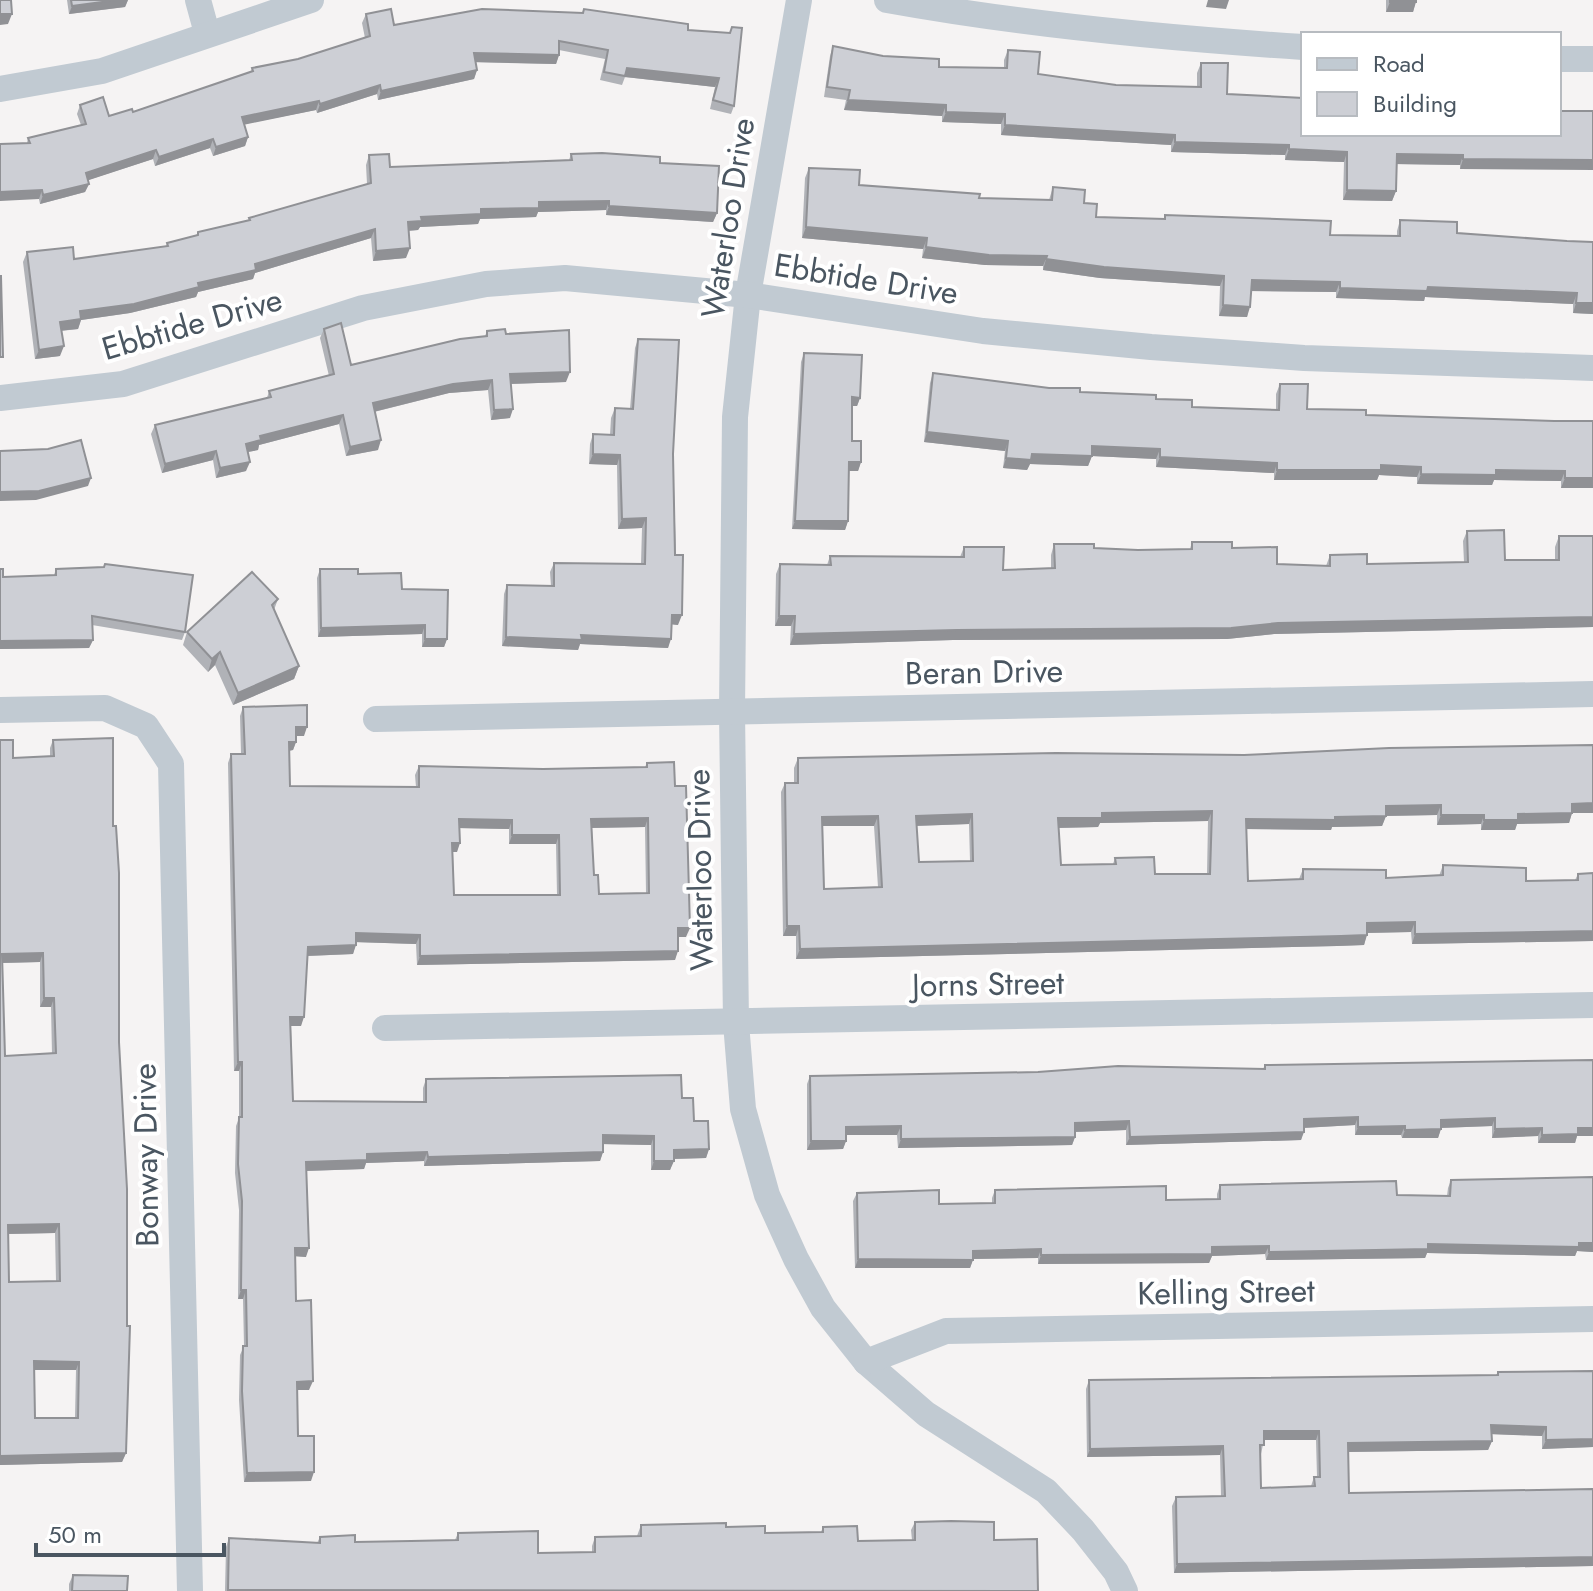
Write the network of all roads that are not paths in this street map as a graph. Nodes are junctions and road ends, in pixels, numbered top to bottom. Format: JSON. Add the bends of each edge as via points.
{"nodes":[{"id":1,"x":198,"y":0,"type":"edge"},
{"id":2,"x":311,"y":0,"type":"edge"},
{"id":3,"x":799,"y":0,"type":"edge"},
{"id":4,"x":887,"y":0,"type":"edge"},
{"id":5,"x":207,"y":33,"type":"junction"},
{"id":6,"x":1301,"y":47,"type":"edge"},
{"id":7,"x":1561,"y":59,"type":"edge"},
{"id":8,"x":1593,"y":59,"type":"edge"},
{"id":9,"x":0,"y":89,"type":"edge"},
{"id":10,"x":748,"y":295,"type":"junction"},
{"id":11,"x":1593,"y":368,"type":"edge"},
{"id":12,"x":0,"y":398,"type":"edge"},
{"id":13,"x":1593,"y":694,"type":"edge"},
{"id":14,"x":0,"y":710,"type":"edge"},
{"id":15,"x":732,"y":711,"type":"junction"},
{"id":16,"x":376,"y":719,"type":"dead end"},
{"id":17,"x":1593,"y":1005,"type":"edge"},
{"id":18,"x":736,"y":1023,"type":"junction"},
{"id":19,"x":385,"y":1028,"type":"dead end"},
{"id":20,"x":1593,"y":1319,"type":"edge"},
{"id":21,"x":866,"y":1362,"type":"junction"},
{"id":22,"x":190,"y":1591,"type":"edge"},
{"id":23,"x":1125,"y":1591,"type":"edge"}],
"edges":[{"from":1,"to":5,"type":"street"},
{"from":2,"to":5,"type":"street"},
{"from":3,"to":10,"type":"street","name":"Waterloo Drive"},
{"from":4,"to":6,"type":"street","via":[[973,16],[1171,39]]},
{"from":5,"to":9,"type":"street","via":[[102,71]]},
{"from":7,"to":8,"type":"street"},
{"from":10,"to":11,"type":"street","name":"Ebbtide Drive","via":[[983,331],[1151,347]]},
{"from":10,"to":12,"type":"street","name":"Ebbtide Drive","via":[[565,278],[486,284],[363,308],[123,384]]},
{"from":10,"to":15,"type":"street","name":"Waterloo Drive","via":[[734,431]]},
{"from":13,"to":15,"type":"street","name":"Beran Drive"},
{"from":14,"to":22,"type":"street","name":"Bonway Drive","via":[[105,708],[146,726],[171,764]]},
{"from":15,"to":16,"type":"street","name":"Beran Drive"},
{"from":15,"to":18,"type":"street","name":"Waterloo Drive"},
{"from":17,"to":18,"type":"street","name":"Jorns Street"},
{"from":18,"to":19,"type":"street","name":"Jorns Street"},
{"from":18,"to":21,"type":"street","name":"Waterloo Drive","via":[[743,1109],[767,1195],[823,1308]]},
{"from":20,"to":21,"type":"street","name":"Kelling Street","via":[[946,1331]]},
{"from":21,"to":23,"type":"street","name":"Waterloo Drive","via":[[926,1414],[1046,1491],[1083,1530]]}]}
